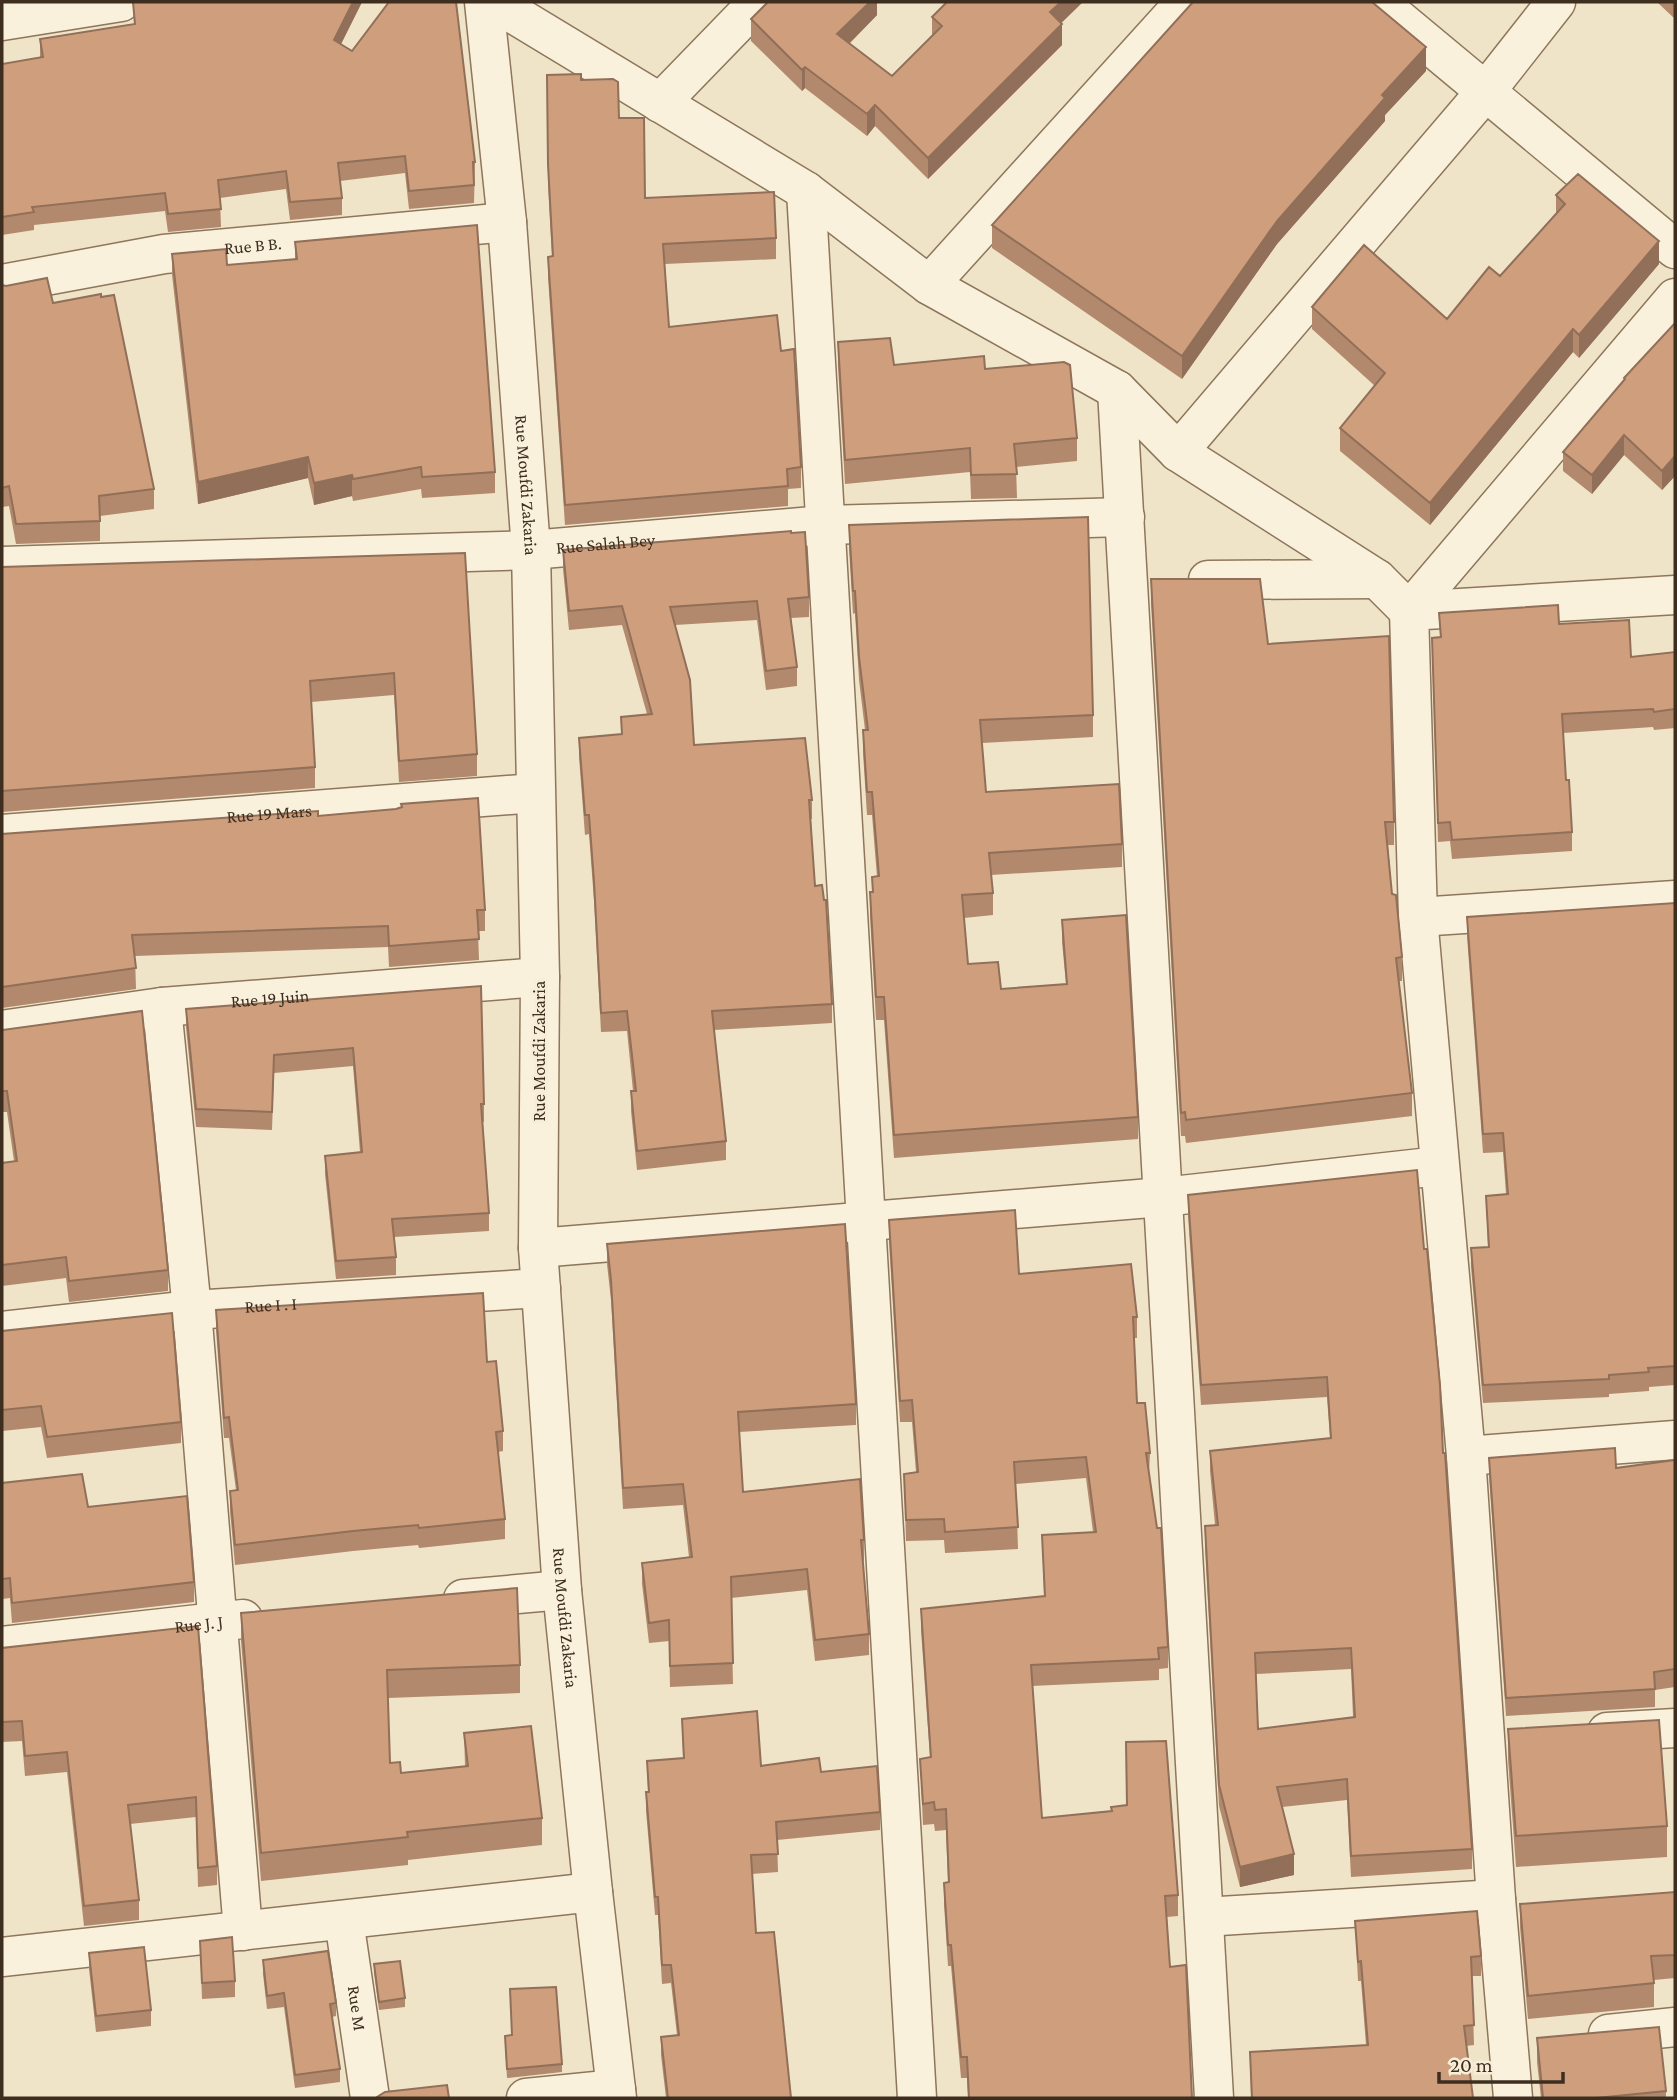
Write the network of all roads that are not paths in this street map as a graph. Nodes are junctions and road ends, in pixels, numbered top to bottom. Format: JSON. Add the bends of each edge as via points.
{"nodes":[{"id":1,"x":10,"y":2,"type":"edge"},
{"id":2,"x":121,"y":2,"type":"edge"},
{"id":3,"x":484,"y":2,"type":"edge"},
{"id":4,"x":494,"y":2,"type":"edge"},
{"id":5,"x":758,"y":2,"type":"edge"},
{"id":6,"x":1185,"y":2,"type":"edge"},
{"id":7,"x":1378,"y":2,"type":"edge"},
{"id":8,"x":1556,"y":2,"type":"edge"},
{"id":9,"x":2,"y":13,"type":"edge"},
{"id":10,"x":2,"y":21,"type":"edge"},
{"id":11,"x":1486,"y":91,"type":"junction"},
{"id":12,"x":660,"y":103,"type":"junction"},
{"id":13,"x":806,"y":191,"type":"junction"},
{"id":14,"x":507,"y":222,"type":"junction"},
{"id":15,"x":1675,"y":249,"type":"edge"},
{"id":16,"x":2,"y":284,"type":"edge"},
{"id":17,"x":929,"y":285,"type":"junction"},
{"id":18,"x":1675,"y":298,"type":"edge"},
{"id":19,"x":1117,"y":390,"type":"junction"},
{"id":20,"x":1178,"y":452,"type":"junction"},
{"id":21,"x":1125,"y":517,"type":"junction"},
{"id":22,"x":825,"y":525,"type":"junction"},
{"id":23,"x":531,"y":550,"type":"junction"},
{"id":24,"x":2,"y":566,"type":"edge"},
{"id":25,"x":1377,"y":579,"type":"junction"},
{"id":26,"x":1151,"y":581,"type":"junction"},
{"id":27,"x":1675,"y":595,"type":"edge"},
{"id":28,"x":1409,"y":611,"type":"junction"},
{"id":29,"x":534,"y":793,"type":"junction"},
{"id":30,"x":2,"y":834,"type":"edge"},
{"id":31,"x":1675,"y":900,"type":"edge"},
{"id":32,"x":1418,"y":917,"type":"junction"},
{"id":33,"x":540,"y":978,"type":"junction"},
{"id":34,"x":162,"y":1007,"type":"junction"},
{"id":35,"x":2,"y":1030,"type":"edge"},
{"id":36,"x":1439,"y":1166,"type":"junction"},
{"id":37,"x":1163,"y":1198,"type":"junction"},
{"id":38,"x":866,"y":1222,"type":"junction"},
{"id":39,"x":538,"y":1248,"type":"junction"},
{"id":40,"x":541,"y":1288,"type":"junction"},
{"id":41,"x":192,"y":1310,"type":"junction"},
{"id":42,"x":2,"y":1331,"type":"edge"},
{"id":43,"x":1675,"y":1440,"type":"edge"},
{"id":44,"x":1466,"y":1456,"type":"junction"},
{"id":45,"x":562,"y":1590,"type":"junction"},
{"id":46,"x":425,"y":1602,"type":"edge"},
{"id":47,"x":273,"y":1616,"type":"edge"},
{"id":48,"x":218,"y":1621,"type":"junction"},
{"id":49,"x":2,"y":1647,"type":"edge"},
{"id":50,"x":1675,"y":1728,"type":"edge"},
{"id":51,"x":1567,"y":1734,"type":"edge"},
{"id":52,"x":593,"y":1892,"type":"junction"},
{"id":53,"x":1496,"y":1899,"type":"junction"},
{"id":54,"x":1204,"y":1917,"type":"junction"},
{"id":55,"x":344,"y":1920,"type":"junction"},
{"id":56,"x":243,"y":1931,"type":"junction"},
{"id":57,"x":2,"y":1956,"type":"edge"},
{"id":58,"x":1675,"y":2027,"type":"edge"},
{"id":59,"x":1578,"y":2037,"type":"edge"},
{"id":60,"x":616,"y":2093,"type":"edge"},
{"id":61,"x":370,"y":2098,"type":"edge"},
{"id":62,"x":526,"y":2098,"type":"edge"},
{"id":63,"x":917,"y":2098,"type":"edge"},
{"id":64,"x":1214,"y":2098,"type":"edge"},
{"id":65,"x":1513,"y":2098,"type":"edge"}],
"edges":[{"from":1,"to":9,"type":"street"},
{"from":2,"to":10,"type":"street"},
{"from":3,"to":14,"type":"street","name":"Rue Moufdi Zakaria"},
{"from":4,"to":12,"type":"street"},
{"from":5,"to":12,"type":"street"},
{"from":6,"to":17,"type":"street"},
{"from":7,"to":11,"type":"street"},
{"from":8,"to":11,"type":"street"},
{"from":11,"to":15,"type":"street"},
{"from":11,"to":20,"type":"street"},
{"from":12,"to":13,"type":"street"},
{"from":13,"to":17,"type":"street"},
{"from":13,"to":22,"type":"street"},
{"from":14,"to":16,"type":"street","name":"Rue B B.","via":[[164,254]]},
{"from":14,"to":23,"type":"street","name":"Rue Moufdi Zakaria"},
{"from":17,"to":19,"type":"street"},
{"from":18,"to":28,"type":"street"},
{"from":19,"to":20,"type":"street"},
{"from":19,"to":21,"type":"street"},
{"from":20,"to":25,"type":"street"},
{"from":21,"to":22,"type":"street","name":"Rue Salah Bey"},
{"from":21,"to":26,"type":"street"},
{"from":22,"to":23,"type":"street","name":"Rue Salah Bey"},
{"from":22,"to":38,"type":"street"},
{"from":23,"to":24,"type":"street","name":"Rue Salah Bey"},
{"from":23,"to":29,"type":"street","name":"Rue Moufdi Zakaria"},
{"from":25,"to":26,"type":"street"},
{"from":25,"to":28,"type":"street"},
{"from":26,"to":37,"type":"street"},
{"from":27,"to":28,"type":"street"},
{"from":28,"to":32,"type":"street"},
{"from":29,"to":30,"type":"street","name":"Rue 19 Mars"},
{"from":29,"to":33,"type":"street","name":"Rue Moufdi Zakaria"},
{"from":31,"to":32,"type":"street"},
{"from":32,"to":36,"type":"street"},
{"from":33,"to":34,"type":"street","name":"Rue 19 Juin"},
{"from":33,"to":39,"type":"street","name":"Rue Moufdi Zakaria"},
{"from":34,"to":35,"type":"street","name":"Rue 19 Juin"},
{"from":34,"to":41,"type":"street"},
{"from":36,"to":37,"type":"street"},
{"from":36,"to":44,"type":"street"},
{"from":37,"to":38,"type":"street"},
{"from":37,"to":54,"type":"street"},
{"from":38,"to":39,"type":"street"},
{"from":38,"to":63,"type":"street"},
{"from":39,"to":40,"type":"street","name":"Rue Moufdi Zakaria"},
{"from":40,"to":41,"type":"street","name":"Rue I . I"},
{"from":40,"to":45,"type":"street","name":"Rue Moufdi Zakaria"},
{"from":41,"to":42,"type":"street","name":"Rue I . I"},
{"from":41,"to":48,"type":"street"},
{"from":43,"to":44,"type":"street"},
{"from":44,"to":53,"type":"street","via":[[1500,1738]]},
{"from":45,"to":46,"type":"street"},
{"from":45,"to":52,"type":"street","name":"Rue Moufdi Zakaria"},
{"from":47,"to":48,"type":"street","name":"Rue J. J"},
{"from":48,"to":49,"type":"street","name":"Rue J. J"},
{"from":48,"to":56,"type":"street"},
{"from":50,"to":51,"type":"street"},
{"from":52,"to":55,"type":"street"},
{"from":52,"to":60,"type":"street","name":"Rue Moufdi Zakaria"},
{"from":53,"to":54,"type":"street"},
{"from":53,"to":65,"type":"street","via":[[1523,2042]]},
{"from":54,"to":64,"type":"street"},
{"from":55,"to":56,"type":"street"},
{"from":55,"to":61,"type":"street","name":"Rue M"},
{"from":56,"to":57,"type":"street"},
{"from":58,"to":59,"type":"street"},
{"from":60,"to":62,"type":"street"}]}
